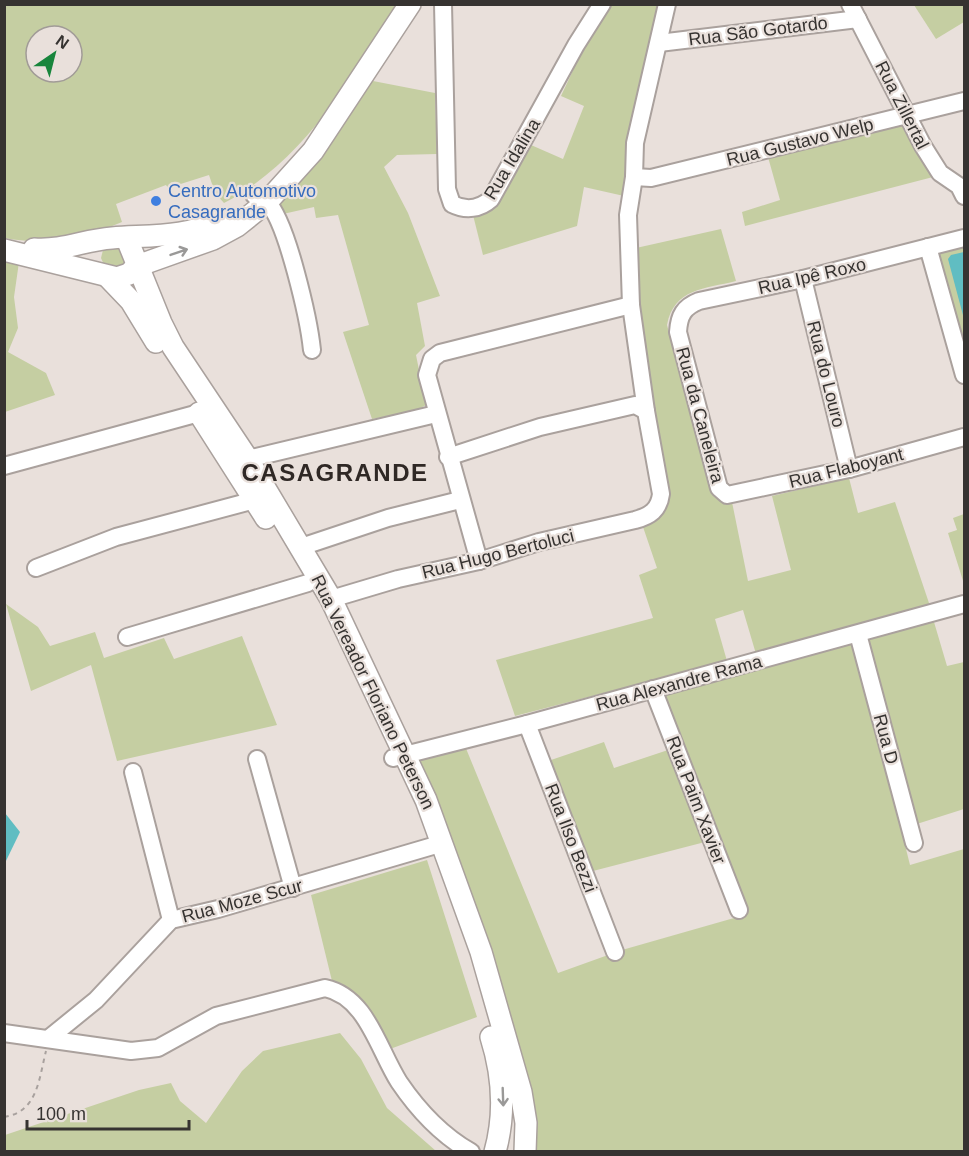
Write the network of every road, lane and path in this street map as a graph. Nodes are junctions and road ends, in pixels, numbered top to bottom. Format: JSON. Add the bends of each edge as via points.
{"nodes":[{"id":1,"x":410,"y":4,"type":"edge"},
{"id":2,"x":443,"y":4,"type":"edge"},
{"id":3,"x":602,"y":4,"type":"edge"},
{"id":4,"x":667,"y":4,"type":"edge"},
{"id":5,"x":854,"y":12,"type":"edge"},
{"id":6,"x":659,"y":43,"type":"junction"},
{"id":7,"x":964,"y":101,"type":"edge"},
{"id":8,"x":906,"y":115,"type":"junction"},
{"id":9,"x":634,"y":177,"type":"junction"},
{"id":10,"x":964,"y":196,"type":"edge"},
{"id":11,"x":260,"y":198,"type":"junction"},
{"id":12,"x":964,"y":238,"type":"edge"},
{"id":13,"x":128,"y":239,"type":"junction"},
{"id":14,"x":99,"y":241,"type":"junction"},
{"id":15,"x":928,"y":248,"type":"junction"},
{"id":16,"x":4,"y":249,"type":"edge"},
{"id":17,"x":137,"y":266,"type":"junction"},
{"id":18,"x":105,"y":277,"type":"junction"},
{"id":19,"x":803,"y":279,"type":"junction"},
{"id":20,"x":623,"y":308,"type":"junction"},
{"id":21,"x":678,"y":332,"type":"joint"},
{"id":22,"x":312,"y":350,"type":"dead end"},
{"id":23,"x":964,"y":375,"type":"edge"},
{"id":24,"x":640,"y":408,"type":"junction"},
{"id":25,"x":199,"y":413,"type":"junction"},
{"id":26,"x":436,"y":414,"type":"junction"},
{"id":27,"x":964,"y":437,"type":"edge"},
{"id":28,"x":448,"y":457,"type":"junction"},
{"id":29,"x":239,"y":461,"type":"junction"},
{"id":30,"x":4,"y":466,"type":"edge"},
{"id":31,"x":849,"y":469,"type":"junction"},
{"id":32,"x":727,"y":495,"type":"joint"},
{"id":33,"x":255,"y":500,"type":"junction"},
{"id":34,"x":460,"y":500,"type":"junction"},
{"id":35,"x":301,"y":547,"type":"junction"},
{"id":36,"x":478,"y":561,"type":"junction"},
{"id":37,"x":36,"y":568,"type":"dead end"},
{"id":38,"x":308,"y":583,"type":"junction"},
{"id":39,"x":331,"y":599,"type":"junction"},
{"id":40,"x":964,"y":604,"type":"edge"},
{"id":41,"x":858,"y":634,"type":"junction"},
{"id":42,"x":127,"y":637,"type":"dead end"},
{"id":43,"x":653,"y":690,"type":"junction"},
{"id":44,"x":527,"y":724,"type":"junction"},
{"id":45,"x":399,"y":756,"type":"junction"},
{"id":46,"x":257,"y":759,"type":"dead end"},
{"id":47,"x":133,"y":772,"type":"dead end"},
{"id":48,"x":914,"y":843,"type":"dead end"},
{"id":49,"x":436,"y":845,"type":"junction"},
{"id":50,"x":293,"y":888,"type":"junction"},
{"id":51,"x":739,"y":910,"type":"dead end"},
{"id":52,"x":171,"y":920,"type":"junction"},
{"id":53,"x":615,"y":952,"type":"dead end"},
{"id":54,"x":4,"y":1033,"type":"edge"},
{"id":55,"x":48,"y":1039,"type":"junction"},
{"id":56,"x":4,"y":1117,"type":"edge"},
{"id":57,"x":471,"y":1152,"type":"edge"},
{"id":58,"x":495,"y":1152,"type":"edge"},
{"id":59,"x":525,"y":1152,"type":"edge"}],
"edges":[{"from":1,"to":11,"type":"main road","via":[[348,98]]},
{"from":2,"to":3,"type":"street","name":"Rua Idalina","via":[[447,189],[452,204],[462,209],[484,206],[491,199]]},
{"from":4,"to":6,"type":"street"},
{"from":5,"to":6,"type":"street","name":"Rua São Gotardo"},
{"from":5,"to":8,"type":"street","name":"Rua Zillertal"},
{"from":6,"to":9,"type":"street","via":[[635,143]]},
{"from":7,"to":8,"type":"street","name":"Rua Gustavo Welp"},
{"from":8,"to":9,"type":"street","name":"Rua Gustavo Welp","via":[[651,178]]},
{"from":8,"to":10,"type":"street","name":"Rua Zillertal","via":[[940,173],[959,186]]},
{"from":9,"to":20,"type":"street"},
{"from":11,"to":13,"type":"main road","via":[[212,225]]},
{"from":17,"to":11,"type":"main road","one_way":true,"via":[[213,239],[237,226]]},
{"from":11,"to":22,"type":"street","via":[[280,226],[305,304]]},
{"from":12,"to":15,"type":"street","name":"Rua Ipê Roxo"},
{"from":13,"to":14,"type":"main road"},
{"from":13,"to":17,"type":"main road"},
{"from":14,"to":16,"type":"main road","via":[[51,250]]},
{"from":14,"to":18,"type":"main road","via":[[94,257]]},
{"from":15,"to":19,"type":"street","name":"Rua Ipê Roxo"},
{"from":15,"to":23,"type":"street"},
{"from":16,"to":18,"type":"main road"},
{"from":17,"to":18,"type":"main road","via":[[124,276]]},
{"from":17,"to":29,"type":"main road","name":"Rua Vereador Floriano Peterson","via":[[173,347]]},
{"from":18,"to":25,"type":"main road","name":"Rua Vereador Floriano Peterson","via":[[142,317]]},
{"from":19,"to":21,"type":"street","name":"Rua Ipê Roxo","via":[[689,305],[682,313]]},
{"from":19,"to":31,"type":"street","name":"Rua do Louro"},
{"from":20,"to":24,"type":"street"},
{"from":20,"to":26,"type":"street","via":[[440,353],[432,359],[427,375]]},
{"from":21,"to":32,"type":"street","name":"Rua da Caneleira","via":[[719,488]]},
{"from":24,"to":28,"type":"street","via":[[540,427]]},
{"from":24,"to":36,"type":"street","name":"Rua Hugo Bertoluci","via":[[661,494],[660,504],[647,517],[539,542]]},
{"from":25,"to":29,"type":"main road","name":"Rua Vereador Floriano Peterson"},
{"from":25,"to":30,"type":"street"},
{"from":26,"to":28,"type":"street"},
{"from":26,"to":29,"type":"street"},
{"from":27,"to":31,"type":"street","name":"Rua Flaboyant"},
{"from":28,"to":34,"type":"street"},
{"from":29,"to":33,"type":"main road","name":"Rua Vereador Floriano Peterson"},
{"from":29,"to":35,"type":"main road","name":"Rua Vereador Floriano Peterson"},
{"from":31,"to":32,"type":"street","name":"Rua Flaboyant"},
{"from":33,"to":37,"type":"street","via":[[116,537]]},
{"from":33,"to":38,"type":"main road","name":"Rua Vereador Floriano Peterson"},
{"from":34,"to":35,"type":"street","via":[[388,518]]},
{"from":34,"to":36,"type":"street"},
{"from":35,"to":39,"type":"main road","name":"Rua Vereador Floriano Peterson"},
{"from":36,"to":39,"type":"street","name":"Rua Hugo Bertoluci"},
{"from":38,"to":42,"type":"street"},
{"from":38,"to":45,"type":"main road","name":"Rua Vereador Floriano Peterson"},
{"from":39,"to":45,"type":"main road","name":"Rua Vereador Floriano Peterson"},
{"from":40,"to":41,"type":"street","name":"Rua Alexandre Rama"},
{"from":41,"to":43,"type":"street","name":"Rua Alexandre Rama"},
{"from":41,"to":48,"type":"street","name":"Rua D"},
{"from":43,"to":44,"type":"street","name":"Rua Alexandre Rama"},
{"from":43,"to":51,"type":"street","name":"Rua Paim Xavier"},
{"from":44,"to":45,"type":"street","name":"Rua Alexandre Rama"},
{"from":44,"to":53,"type":"street","name":"Rua Ilso Bezzi"},
{"from":45,"to":49,"type":"main road","name":"Rua Vereador Floriano Peterson"},
{"from":46,"to":50,"type":"street"},
{"from":47,"to":52,"type":"street"},
{"from":49,"to":50,"type":"street","name":"Rua Moze Scur"},
{"from":49,"to":58,"type":"main road","name":"Rua Vereador Floriano Peterson","one_way":true,"via":[[502,1081],[503,1114]]},
{"from":49,"to":59,"type":"main road","name":"Rua Vereador Floriano Peterson","via":[[481,952],[521,1092]]},
{"from":50,"to":52,"type":"street","name":"Rua Moze Scur"},
{"from":52,"to":55,"type":"street","name":"Rua Moze Scur","via":[[103,992]]},
{"from":54,"to":55,"type":"street"},
{"from":55,"to":56,"type":"path","via":[[35,1095],[28,1107]]},
{"from":55,"to":57,"type":"street","via":[[131,1051],[158,1048],[216,1016],[325,988],[339,991],[362,1014],[399,1081],[424,1115],[451,1141]]}]}
